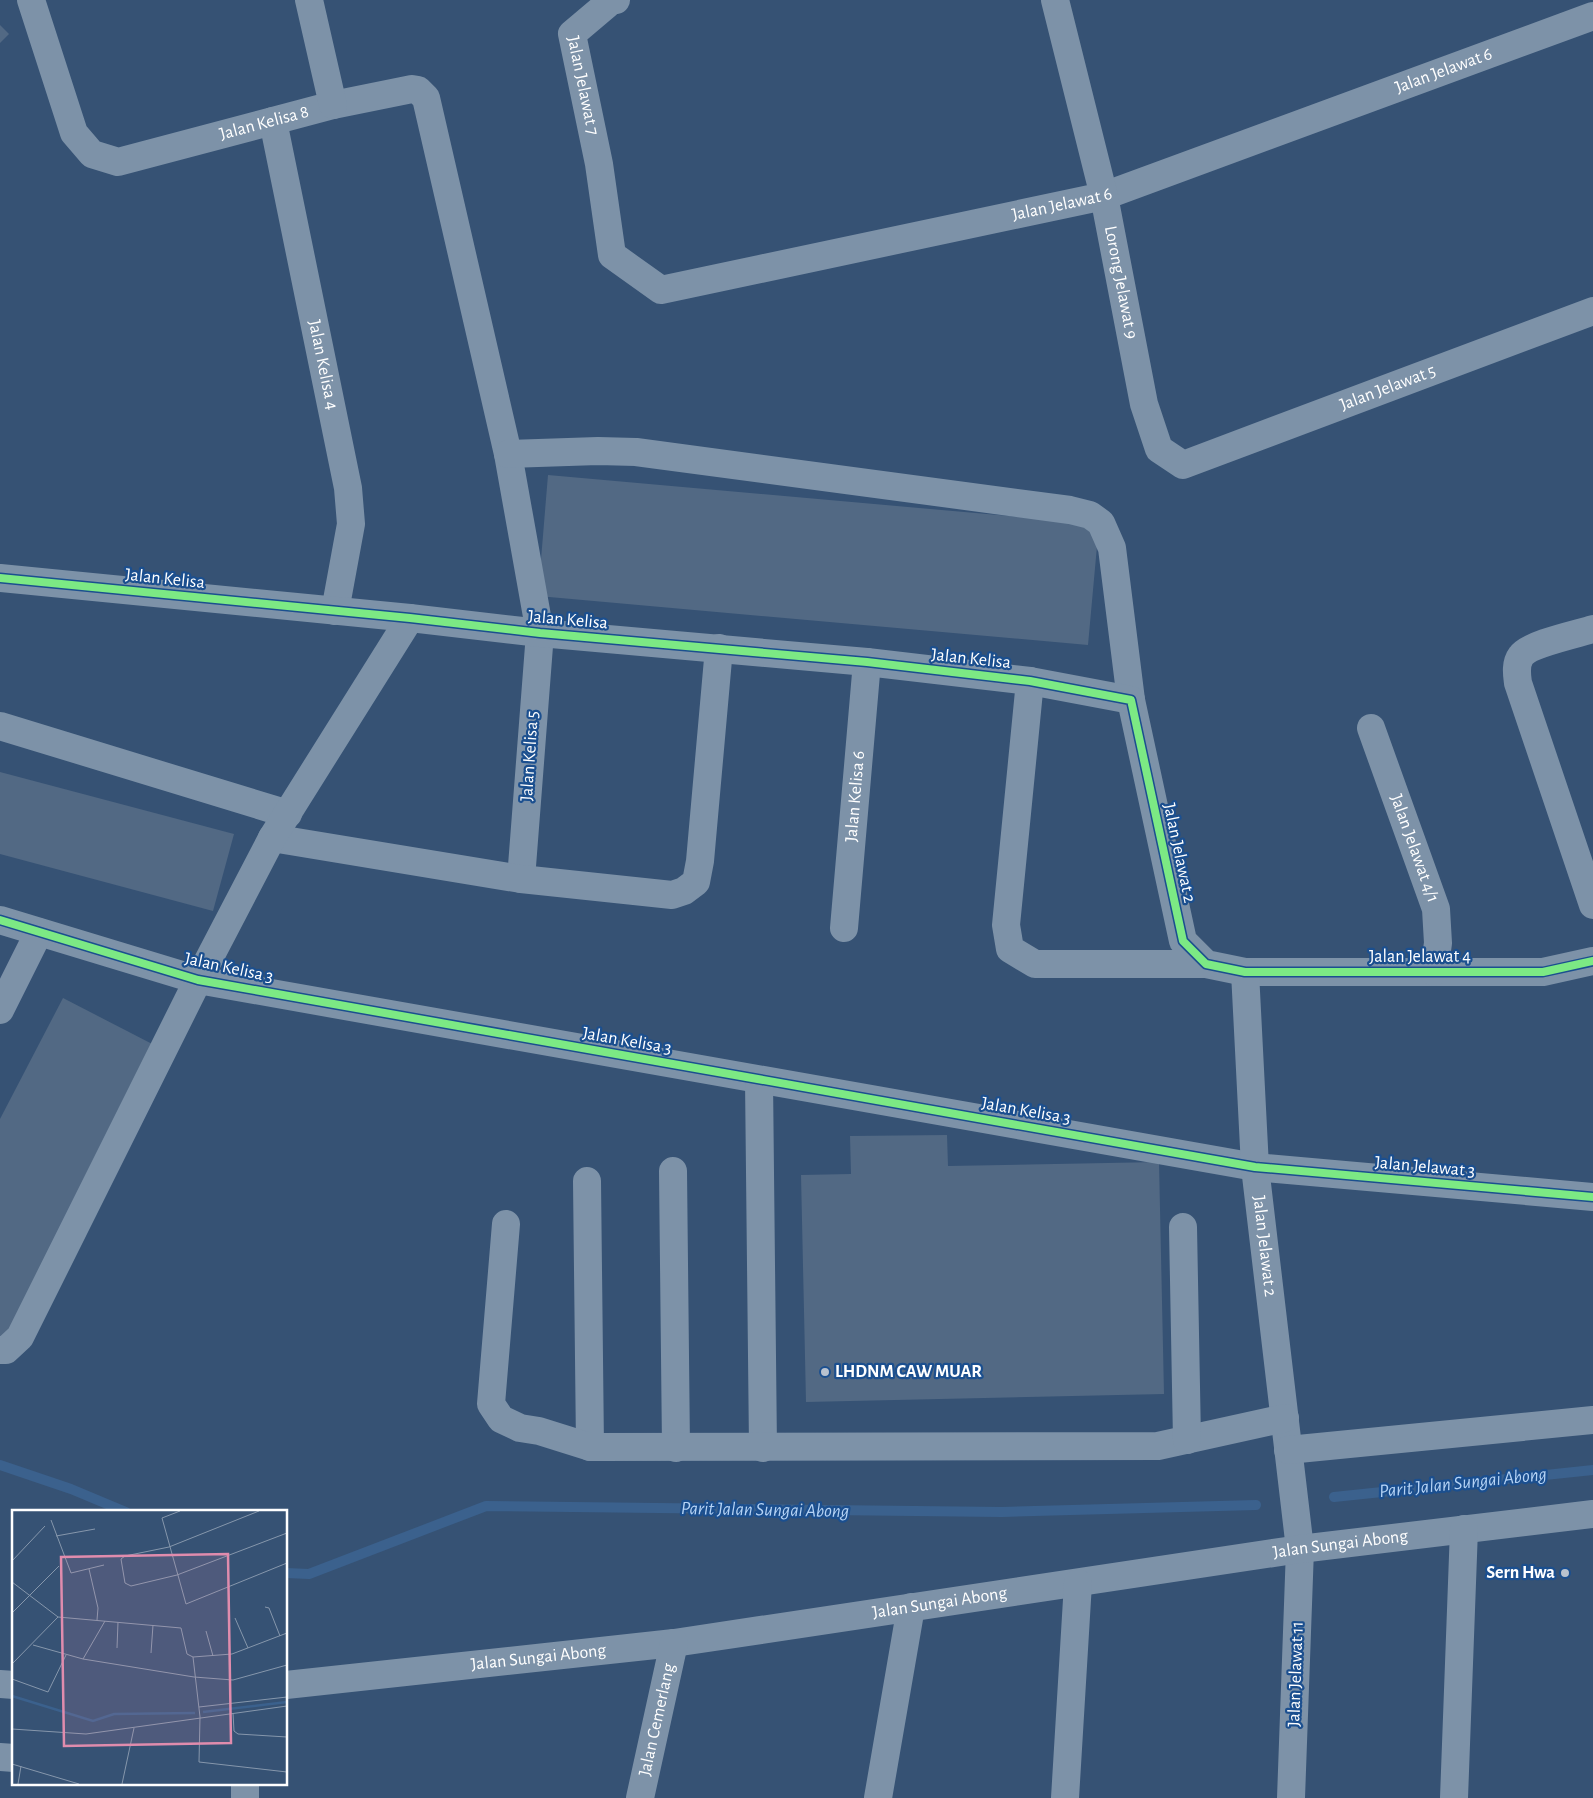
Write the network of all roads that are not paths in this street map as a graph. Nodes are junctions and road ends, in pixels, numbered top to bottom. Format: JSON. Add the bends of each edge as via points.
{"nodes":[{"id":1,"x":31,"y":0,"type":"edge"},
{"id":2,"x":310,"y":0,"type":"edge"},
{"id":3,"x":616,"y":0,"type":"edge"},
{"id":4,"x":1055,"y":0,"type":"edge"},
{"id":5,"x":1593,"y":16,"type":"edge"},
{"id":6,"x":412,"y":90,"type":"joint"},
{"id":7,"x":333,"y":105,"type":"junction"},
{"id":8,"x":273,"y":121,"type":"junction"},
{"id":9,"x":599,"y":164,"type":"joint"},
{"id":10,"x":1104,"y":196,"type":"junction"},
{"id":11,"x":1593,"y":311,"type":"edge"},
{"id":12,"x":508,"y":454,"type":"junction"},
{"id":13,"x":1183,"y":465,"type":"joint"},
{"id":14,"x":0,"y":578,"type":"edge"},
{"id":15,"x":335,"y":611,"type":"junction"},
{"id":16,"x":410,"y":618,"type":"junction"},
{"id":17,"x":1593,"y":629,"type":"edge"},
{"id":18,"x":540,"y":633,"type":"junction"},
{"id":19,"x":719,"y":648,"type":"junction"},
{"id":20,"x":867,"y":662,"type":"junction"},
{"id":21,"x":1030,"y":681,"type":"junction"},
{"id":22,"x":1131,"y":700,"type":"junction"},
{"id":23,"x":0,"y":726,"type":"edge"},
{"id":24,"x":1370,"y":728,"type":"dead end"},
{"id":25,"x":288,"y":814,"type":"junction"},
{"id":26,"x":272,"y":838,"type":"junction"},
{"id":27,"x":521,"y":879,"type":"junction"},
{"id":28,"x":1593,"y":905,"type":"edge"},
{"id":29,"x":0,"y":920,"type":"edge"},
{"id":30,"x":844,"y":928,"type":"dead end"},
{"id":31,"x":39,"y":932,"type":"junction"},
{"id":32,"x":1593,"y":961,"type":"edge"},
{"id":33,"x":1206,"y":964,"type":"junction"},
{"id":34,"x":1245,"y":972,"type":"junction"},
{"id":35,"x":1434,"y":972,"type":"junction"},
{"id":36,"x":198,"y":980,"type":"junction"},
{"id":37,"x":0,"y":1010,"type":"edge"},
{"id":38,"x":759,"y":1080,"type":"junction"},
{"id":39,"x":1254,"y":1166,"type":"junction"},
{"id":40,"x":673,"y":1171,"type":"dead end"},
{"id":41,"x":587,"y":1181,"type":"dead end"},
{"id":42,"x":1593,"y":1197,"type":"edge"},
{"id":43,"x":506,"y":1224,"type":"dead end"},
{"id":44,"x":1183,"y":1227,"type":"dead end"},
{"id":45,"x":0,"y":1350,"type":"edge"},
{"id":46,"x":1284,"y":1418,"type":"junction"},
{"id":47,"x":1593,"y":1420,"type":"edge"},
{"id":48,"x":1188,"y":1440,"type":"junction"},
{"id":49,"x":590,"y":1447,"type":"junction"},
{"id":50,"x":676,"y":1448,"type":"junction"},
{"id":51,"x":763,"y":1448,"type":"junction"},
{"id":52,"x":1289,"y":1460,"type":"junction"},
{"id":53,"x":1593,"y":1514,"type":"edge"},
{"id":54,"x":1464,"y":1528,"type":"junction"},
{"id":55,"x":1300,"y":1549,"type":"junction"},
{"id":56,"x":1078,"y":1583,"type":"junction"},
{"id":57,"x":911,"y":1607,"type":"junction"},
{"id":58,"x":674,"y":1643,"type":"junction"},
{"id":59,"x":288,"y":1685,"type":"edge"},
{"id":60,"x":640,"y":1798,"type":"edge"},
{"id":61,"x":878,"y":1798,"type":"edge"},
{"id":62,"x":1065,"y":1798,"type":"edge"},
{"id":63,"x":1291,"y":1798,"type":"edge"},
{"id":64,"x":1454,"y":1798,"type":"edge"}],
"edges":[{"from":1,"to":8,"type":"street","name":"Jalan Kelisa 8","via":[[74,133],[92,154],[118,162]]},
{"from":2,"to":7,"type":"street"},
{"from":3,"to":9,"type":"street","name":"Jalan Jelawat 7","via":[[572,34]]},
{"from":4,"to":10,"type":"street","name":"Lorong Jelawat 9"},
{"from":5,"to":10,"type":"street","name":"Jalan Jelawat 6"},
{"from":6,"to":7,"type":"street","name":"Jalan Kelisa 8"},
{"from":6,"to":12,"type":"street","name":"Jalan Kelisa 5","via":[[418,90],[426,98]]},
{"from":7,"to":8,"type":"street","name":"Jalan Kelisa 8"},
{"from":8,"to":15,"type":"street","name":"Jalan Kelisa 4","via":[[348,488],[351,524]]},
{"from":9,"to":10,"type":"street","name":"Jalan Jelawat 6","via":[[612,255],[661,290]]},
{"from":10,"to":13,"type":"street","name":"Lorong Jelawat 9","via":[[1144,404],[1159,449]]},
{"from":11,"to":13,"type":"street","name":"Jalan Jelawat 5"},
{"from":12,"to":18,"type":"street","name":"Jalan Kelisa 5"},
{"from":12,"to":22,"type":"street","name":"Jalan Jelawat 2","via":[[636,452],[1090,515],[1101,523],[1112,548]]},
{"from":14,"to":15,"type":"street","name":"Jalan Kelisa"},
{"from":15,"to":16,"type":"street","name":"Jalan Kelisa"},
{"from":16,"to":18,"type":"street","name":"Jalan Kelisa"},
{"from":16,"to":25,"type":"street"},
{"from":17,"to":28,"type":"street","via":[[1531,647],[1520,656],[1517,670],[1518,683]]},
{"from":18,"to":19,"type":"street","name":"Jalan Kelisa"},
{"from":18,"to":27,"type":"street","name":"Jalan Kelisa 5"},
{"from":19,"to":20,"type":"street","name":"Jalan Kelisa"},
{"from":19,"to":27,"type":"street","via":[[696,882],[672,895]]},
{"from":20,"to":21,"type":"street","name":"Jalan Kelisa"},
{"from":20,"to":30,"type":"street","name":"Jalan Kelisa 6"},
{"from":21,"to":22,"type":"street","name":"Jalan Kelisa"},
{"from":21,"to":33,"type":"street","via":[[1006,925],[1010,949],[1035,964]]},
{"from":22,"to":33,"type":"street","name":"Jalan Jelawat 2","via":[[1183,941]]},
{"from":23,"to":25,"type":"street"},
{"from":24,"to":35,"type":"street","name":"Jalan Jelawat 4/1","via":[[1436,909],[1438,943]]},
{"from":25,"to":26,"type":"street"},
{"from":26,"to":27,"type":"street"},
{"from":26,"to":36,"type":"street"},
{"from":29,"to":31,"type":"street","name":"Jalan Kelisa 3"},
{"from":31,"to":36,"type":"street","name":"Jalan Kelisa 3"},
{"from":31,"to":37,"type":"street"},
{"from":32,"to":35,"type":"street","name":"Jalan Jelawat 4","via":[[1543,972]]},
{"from":33,"to":34,"type":"street"},
{"from":34,"to":35,"type":"street","name":"Jalan Jelawat 4"},
{"from":34,"to":39,"type":"street","name":"Jalan Jelawat 2"},
{"from":36,"to":38,"type":"street","name":"Jalan Kelisa 3"},
{"from":36,"to":45,"type":"street","via":[[20,1337],[6,1350]]},
{"from":38,"to":39,"type":"street","name":"Jalan Kelisa 3"},
{"from":38,"to":51,"type":"street"},
{"from":39,"to":42,"type":"street","name":"Jalan Jelawat 3"},
{"from":39,"to":46,"type":"street","name":"Jalan Jelawat 2"},
{"from":40,"to":50,"type":"street"},
{"from":41,"to":49,"type":"street"},
{"from":43,"to":49,"type":"street","via":[[492,1404],[500,1419],[520,1428]]},
{"from":44,"to":48,"type":"street"},
{"from":46,"to":48,"type":"street"},
{"from":46,"to":52,"type":"street","name":"Jalan Jelawat 2"},
{"from":47,"to":52,"type":"street"},
{"from":48,"to":51,"type":"street","via":[[1158,1446]]},
{"from":49,"to":50,"type":"street"},
{"from":50,"to":51,"type":"street"},
{"from":52,"to":55,"type":"street"},
{"from":53,"to":54,"type":"street","name":"Jalan Sungai Abong"},
{"from":54,"to":55,"type":"street","name":"Jalan Sungai Abong"},
{"from":54,"to":64,"type":"street"},
{"from":55,"to":56,"type":"street","name":"Jalan Sungai Abong"},
{"from":55,"to":63,"type":"street","name":"Jalan Jelawat 11"},
{"from":56,"to":57,"type":"street","name":"Jalan Sungai Abong"},
{"from":56,"to":62,"type":"street"},
{"from":57,"to":58,"type":"street","name":"Jalan Sungai Abong"},
{"from":57,"to":61,"type":"street"},
{"from":58,"to":59,"type":"street","name":"Jalan Sungai Abong"},
{"from":58,"to":60,"type":"street","name":"Jalan Cemerlang"}]}
